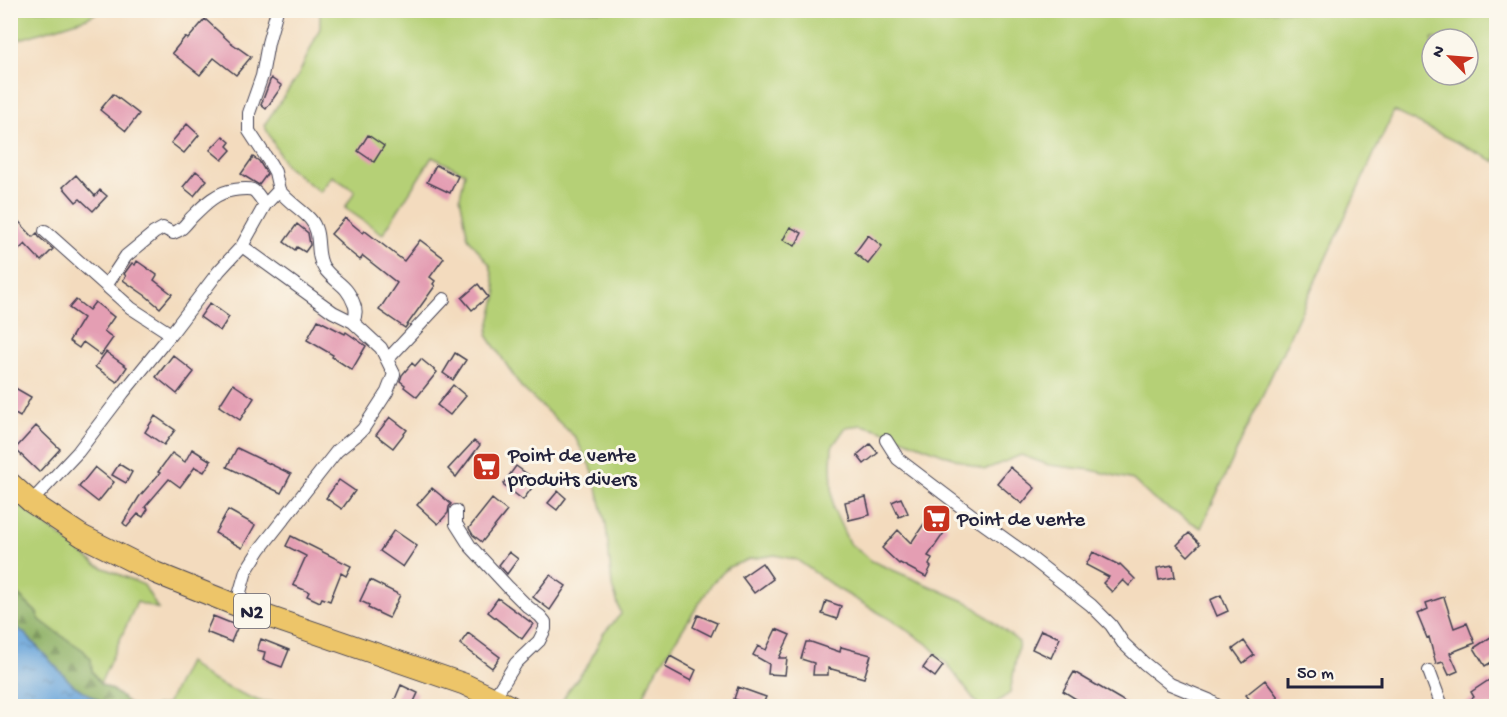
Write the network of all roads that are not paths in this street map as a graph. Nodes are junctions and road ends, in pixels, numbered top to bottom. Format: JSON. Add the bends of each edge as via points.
{"nodes":[{"id":1,"x":277,"y":10,"type":"edge"},
{"id":2,"x":279,"y":190,"type":"junction"},
{"id":3,"x":265,"y":205,"type":"junction"},
{"id":4,"x":45,"y":231,"type":"dead end"},
{"id":5,"x":242,"y":246,"type":"junction"},
{"id":6,"x":106,"y":286,"type":"junction"},
{"id":7,"x":444,"y":299,"type":"dead end"},
{"id":8,"x":353,"y":322,"type":"junction"},
{"id":9,"x":171,"y":334,"type":"junction"},
{"id":10,"x":387,"y":360,"type":"junction"},
{"id":11,"x":886,"y":440,"type":"dead end"},
{"id":12,"x":10,"y":483,"type":"edge"},
{"id":13,"x":31,"y":502,"type":"junction"},
{"id":14,"x":456,"y":511,"type":"dead end"},
{"id":15,"x":243,"y":608,"type":"junction"},
{"id":16,"x":1429,"y":671,"type":"dead end"},
{"id":17,"x":502,"y":702,"type":"edge"},
{"id":18,"x":1218,"y":706,"type":"edge"},
{"id":19,"x":1442,"y":706,"type":"edge"}],
"edges":[{"from":1,"to":2,"type":"street","via":[[262,76],[249,112],[249,131],[270,163]]},
{"from":2,"to":3,"type":"street"},
{"from":2,"to":8,"type":"street","via":[[315,226],[323,267],[346,288],[356,308]]},
{"from":3,"to":5,"type":"street"},
{"from":3,"to":6,"type":"street","via":[[249,188],[225,191],[180,231],[173,233],[163,228],[154,233],[126,256]]},
{"from":4,"to":6,"type":"street"},
{"from":5,"to":8,"type":"street","via":[[333,312]]},
{"from":5,"to":9,"type":"street"},
{"from":6,"to":9,"type":"street"},
{"from":7,"to":10,"type":"street"},
{"from":8,"to":10,"type":"street","via":[[381,348]]},
{"from":9,"to":13,"type":"street","via":[[78,452]]},
{"from":10,"to":15,"type":"street","via":[[394,374],[387,392],[363,429],[336,451],[260,549],[246,571],[240,592]]},
{"from":11,"to":18,"type":"street","via":[[898,459],[1091,605],[1123,643],[1170,684]]},
{"from":12,"to":13,"type":"highway","number":"N2"},
{"from":13,"to":15,"type":"highway","number":"N2","via":[[82,536],[156,573]]},
{"from":14,"to":17,"type":"street","via":[[456,524],[470,546],[544,622],[539,641],[516,663]]},
{"from":15,"to":17,"type":"highway","number":"N2","via":[[464,684]]},
{"from":16,"to":19,"type":"street"}]}
